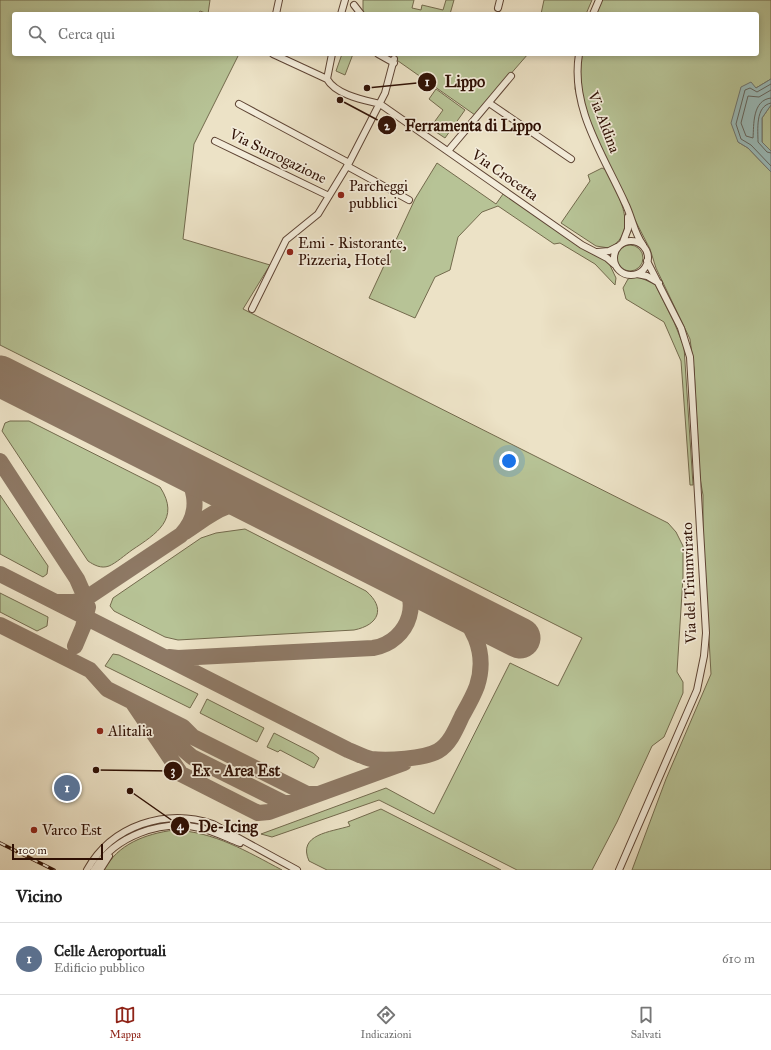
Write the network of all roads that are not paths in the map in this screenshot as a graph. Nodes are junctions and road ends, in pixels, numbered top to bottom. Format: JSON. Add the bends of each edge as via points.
{"nodes":[{"id":1,"x":280,"y":0,"type":"edge"},
{"id":2,"x":344,"y":0,"type":"edge"},
{"id":3,"x":500,"y":0,"type":"edge"},
{"id":4,"x":599,"y":0,"type":"edge"},
{"id":5,"x":354,"y":5,"type":"dead end"},
{"id":6,"x":498,"y":8,"type":"dead end"},
{"id":7,"x":277,"y":12,"type":"edge"},
{"id":8,"x":341,"y":12,"type":"edge"},
{"id":9,"x":359,"y":12,"type":"edge"},
{"id":10,"x":594,"y":12,"type":"edge"},
{"id":11,"x":277,"y":56,"type":"edge"},
{"id":12,"x":332,"y":56,"type":"edge"},
{"id":13,"x":383,"y":56,"type":"edge"},
{"id":14,"x":579,"y":56,"type":"edge"},
{"id":15,"x":511,"y":76,"type":"dead end"},
{"id":16,"x":327,"y":79,"type":"junction"},
{"id":17,"x":489,"y":103,"type":"junction"},
{"id":18,"x":239,"y":104,"type":"dead end"},
{"id":19,"x":380,"y":104,"type":"junction"},
{"id":20,"x":215,"y":141,"type":"dead end"},
{"id":21,"x":448,"y":151,"type":"junction"},
{"id":22,"x":571,"y":159,"type":"dead end"},
{"id":23,"x":348,"y":165,"type":"junction"},
{"id":24,"x":330,"y":196,"type":"junction"},
{"id":25,"x":622,"y":196,"type":"junction"},
{"id":26,"x":409,"y":200,"type":"dead end"},
{"id":27,"x":621,"y":243,"type":"junction"},
{"id":28,"x":643,"y":246,"type":"junction"},
{"id":29,"x":595,"y":251,"type":"junction"},
{"id":30,"x":647,"y":261,"type":"junction"},
{"id":31,"x":615,"y":265,"type":"junction"},
{"id":32,"x":636,"y":274,"type":"junction"},
{"id":33,"x":660,"y":284,"type":"junction"},
{"id":34,"x":252,"y":310,"type":"dead end"},
{"id":35,"x":117,"y":846,"type":"junction"},
{"id":36,"x":102,"y":850,"type":"junction"},
{"id":37,"x":257,"y":850,"type":"junction"},
{"id":38,"x":87,"y":870,"type":"edge"},
{"id":39,"x":91,"y":870,"type":"edge"},
{"id":40,"x":94,"y":870,"type":"edge"},
{"id":41,"x":100,"y":870,"type":"edge"},
{"id":42,"x":297,"y":870,"type":"edge"},
{"id":43,"x":620,"y":870,"type":"edge"}],
"edges":[{"from":1,"to":7,"type":"street"},
{"from":2,"to":8,"type":"street"},
{"from":3,"to":6,"type":"street"},
{"from":4,"to":10,"type":"street"},
{"from":5,"to":9,"type":"street"},
{"from":11,"to":16,"type":"street","name":"Via Crocetta"},
{"from":12,"to":16,"type":"street"},
{"from":13,"to":19,"type":"street","name":"Via Surrogazione","via":[[394,61]]},
{"from":14,"to":25,"type":"street","name":"Via Aldina","via":[[577,84],[583,111]]},
{"from":15,"to":17,"type":"street"},
{"from":16,"to":19,"type":"street","name":"Via Crocetta","via":[[332,86],[343,92]]},
{"from":17,"to":21,"type":"street"},
{"from":17,"to":22,"type":"street"},
{"from":18,"to":23,"type":"street","name":"Via Surrogazione"},
{"from":19,"to":21,"type":"street","name":"Via Crocetta"},
{"from":19,"to":23,"type":"street","name":"Via Surrogazione"},
{"from":20,"to":24,"type":"street","name":"Via Surrogazione"},
{"from":21,"to":29,"type":"street","name":"Via Crocetta","via":[[582,245]]},
{"from":23,"to":24,"type":"street","name":"Via Surrogazione"},
{"from":23,"to":26,"type":"street","name":"Via Surrogazione"},
{"from":24,"to":34,"type":"street","name":"Via Surrogazione","via":[[318,214],[286,240]]},
{"from":25,"to":27,"type":"street","name":"Via Aldina","via":[[629,223]]},
{"from":25,"to":28,"type":"street","name":"Via Aldina"},
{"from":27,"to":28,"type":"street","via":[[634,241]]},
{"from":27,"to":29,"type":"street","via":[[609,251]]},
{"from":27,"to":31,"type":"street","via":[[614,256]]},
{"from":28,"to":30,"type":"street","via":[[647,253]]},
{"from":29,"to":31,"type":"street","name":"Via Crocetta"},
{"from":30,"to":32,"type":"street","via":[[644,269]]},
{"from":30,"to":33,"type":"street","name":"Via del Triumvirato"},
{"from":31,"to":32,"type":"street","via":[[623,273]]},
{"from":32,"to":33,"type":"street","via":[[647,276]]},
{"from":33,"to":43,"type":"street","name":"Via del Triumvirato","via":[[681,328],[690,357],[706,633],[700,676],[693,701]]},
{"from":35,"to":37,"type":"street","via":[[148,830],[180,825],[200,828]]},
{"from":35,"to":40,"type":"street"},
{"from":35,"to":41,"type":"street"},
{"from":36,"to":37,"type":"street","via":[[120,834],[139,825],[156,819],[179,817],[213,824]]},
{"from":36,"to":38,"type":"street"},
{"from":36,"to":39,"type":"street"},
{"from":37,"to":42,"type":"street"}]}
